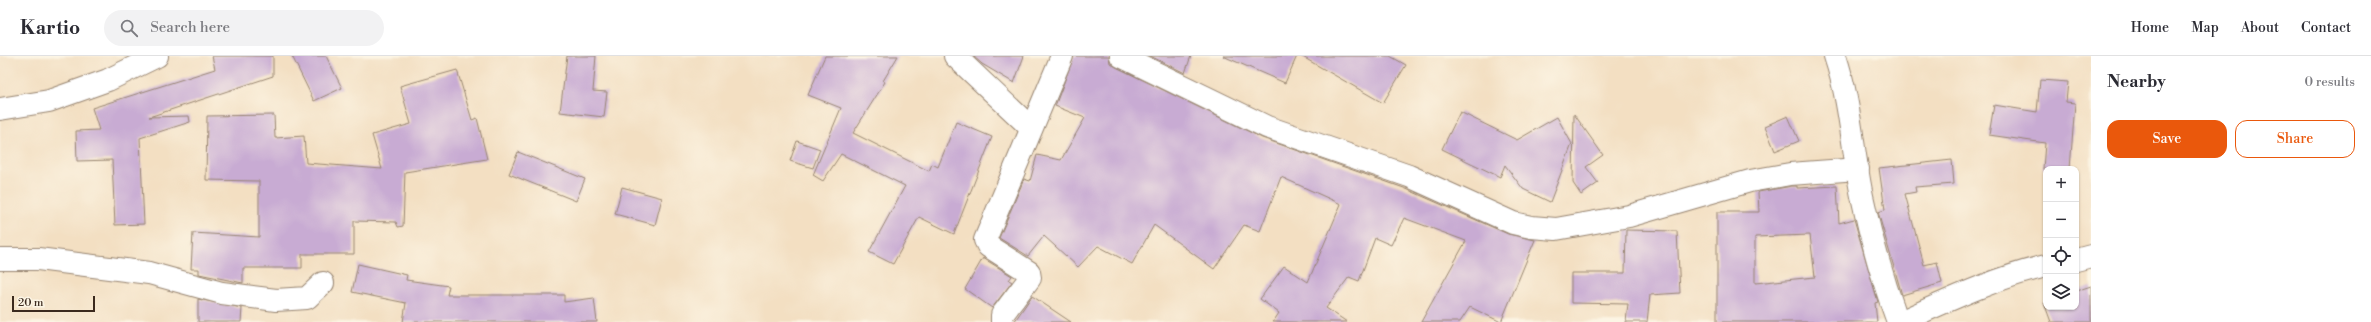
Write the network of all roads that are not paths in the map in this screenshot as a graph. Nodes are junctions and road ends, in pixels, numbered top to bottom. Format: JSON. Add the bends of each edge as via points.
{"nodes":[{"id":1,"x":158,"y":56,"type":"edge"},
{"id":2,"x":955,"y":56,"type":"edge"},
{"id":3,"x":1062,"y":56,"type":"edge"},
{"id":4,"x":1121,"y":56,"type":"edge"},
{"id":5,"x":1836,"y":56,"type":"edge"},
{"id":6,"x":0,"y":108,"type":"edge"},
{"id":7,"x":1031,"y":128,"type":"junction"},
{"id":8,"x":1858,"y":169,"type":"junction"},
{"id":9,"x":2091,"y":256,"type":"edge"},
{"id":10,"x":0,"y":259,"type":"edge"},
{"id":11,"x":2079,"y":259,"type":"edge"},
{"id":12,"x":2043,"y":267,"type":"edge"},
{"id":13,"x":323,"y":283,"type":"dead end"},
{"id":14,"x":1002,"y":322,"type":"edge"},
{"id":15,"x":1899,"y":322,"type":"edge"}],
"edges":[{"from":1,"to":6,"type":"street","via":[[108,80],[49,101]]},
{"from":2,"to":7,"type":"street"},
{"from":3,"to":7,"type":"street"},
{"from":4,"to":8,"type":"street","via":[[1267,127],[1409,176],[1513,223],[1531,227],[1556,229],[1629,216],[1750,182],[1790,174]]},
{"from":5,"to":8,"type":"street","via":[[1846,89]]},
{"from":7,"to":14,"type":"street","via":[[985,240],[988,246],[1029,272],[1030,278],[1002,315]]},
{"from":8,"to":15,"type":"street","via":[[1882,280]]},
{"from":9,"to":11,"type":"street"},
{"from":10,"to":13,"type":"street","via":[[38,259],[150,273],[222,292],[276,300],[307,298]]},
{"from":12,"to":15,"type":"street","via":[[1967,292]]}]}
